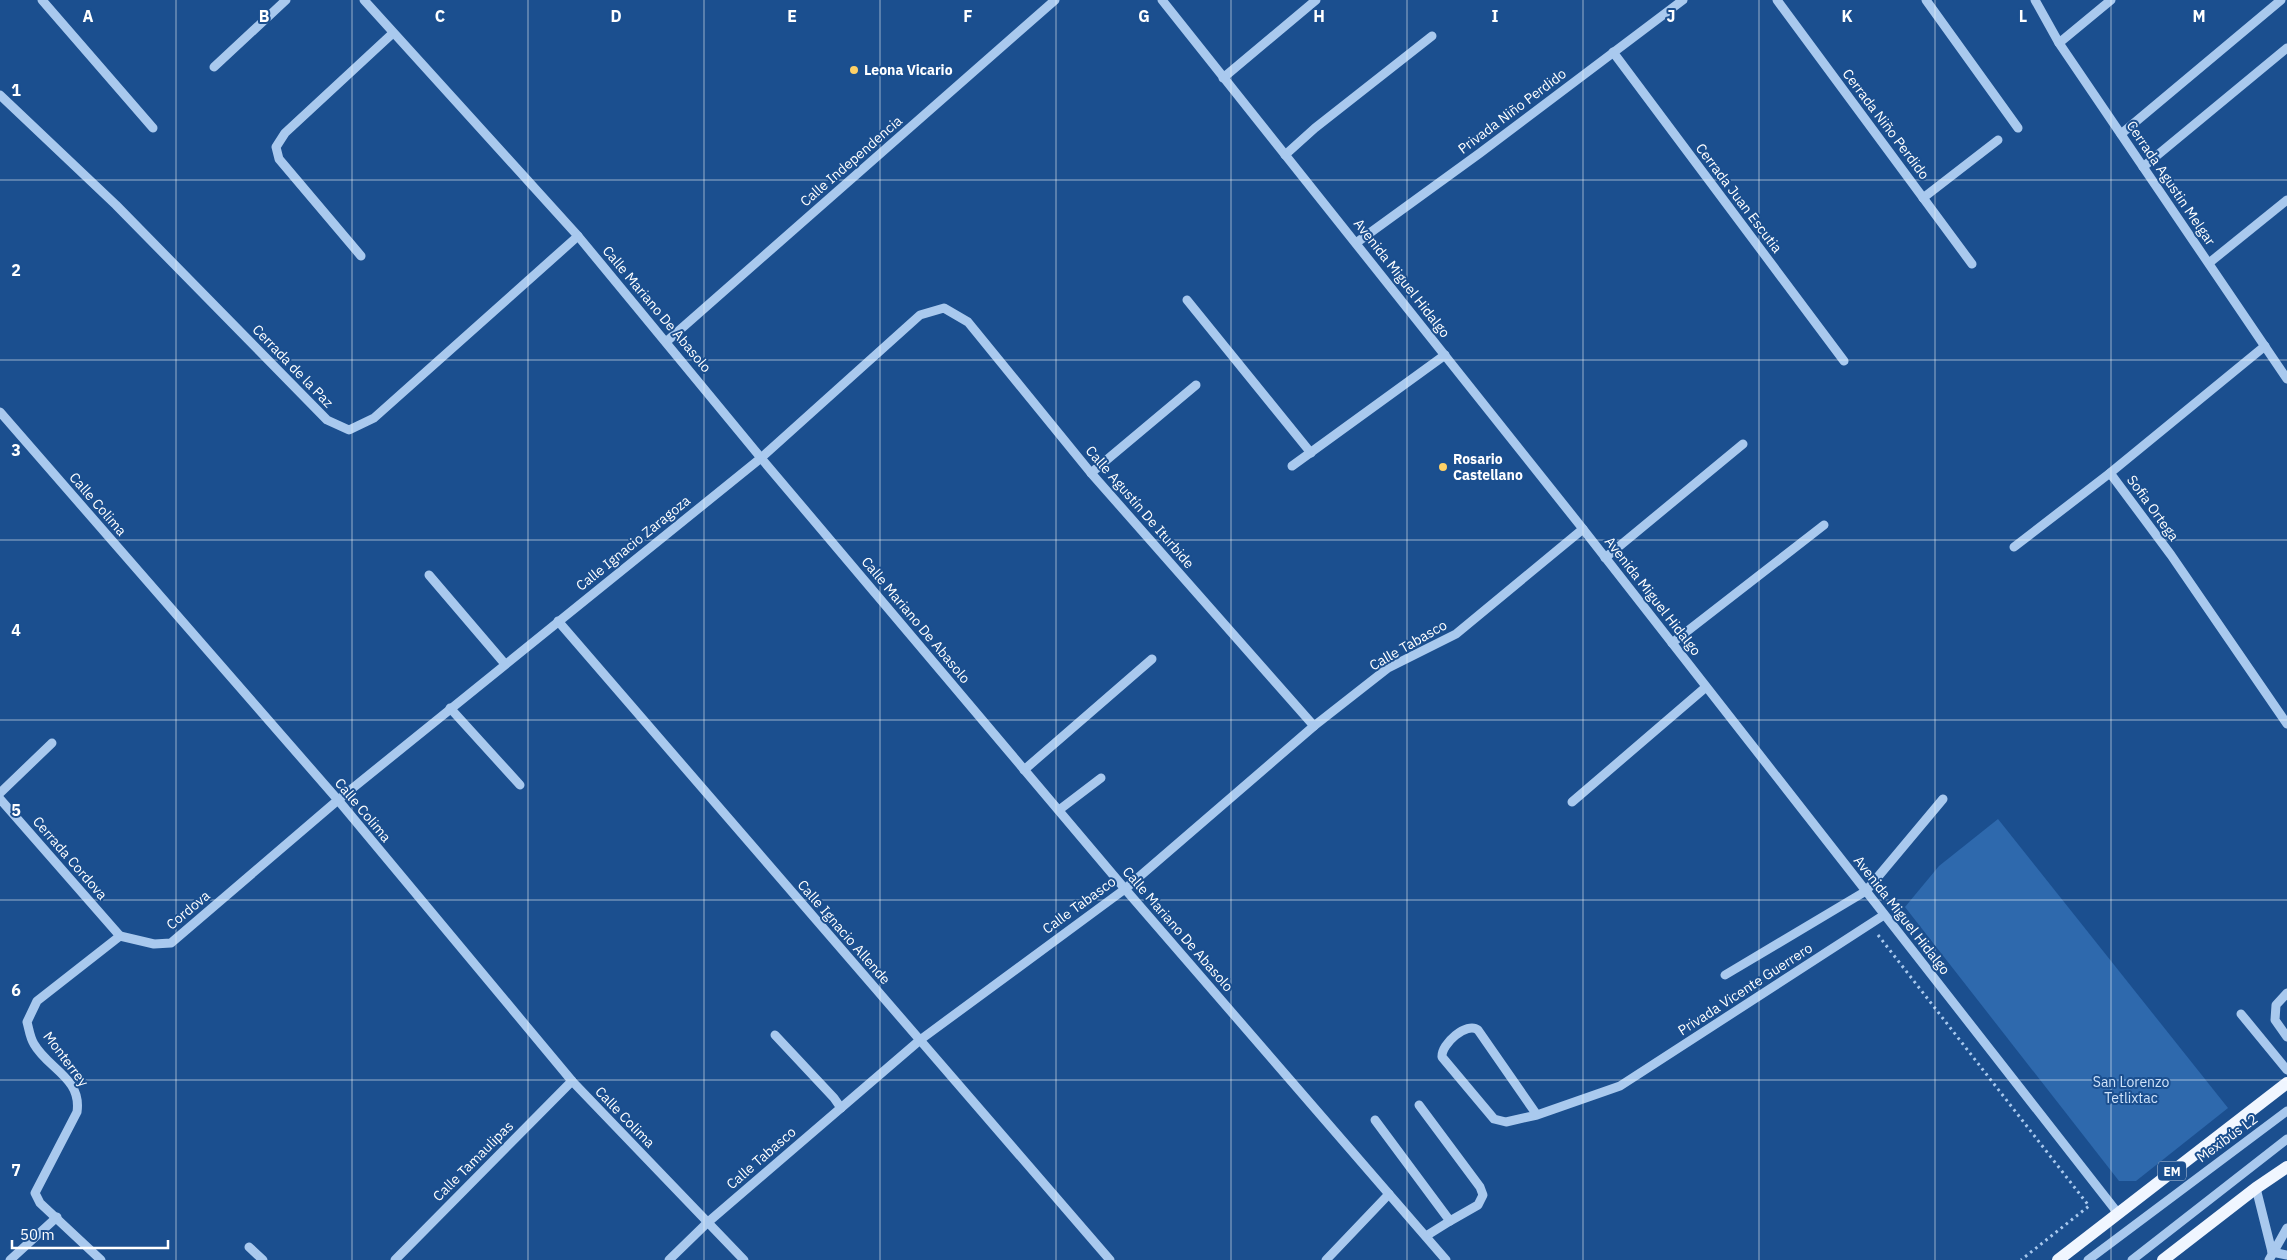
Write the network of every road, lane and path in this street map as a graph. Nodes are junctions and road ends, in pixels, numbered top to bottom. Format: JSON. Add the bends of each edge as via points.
{"nodes":[{"id":1,"x":42,"y":0,"type":"edge"},
{"id":2,"x":286,"y":0,"type":"edge"},
{"id":3,"x":364,"y":0,"type":"edge"},
{"id":4,"x":1055,"y":0,"type":"edge"},
{"id":5,"x":1162,"y":0,"type":"edge"},
{"id":6,"x":1316,"y":0,"type":"edge"},
{"id":7,"x":1683,"y":0,"type":"edge"},
{"id":8,"x":1777,"y":0,"type":"edge"},
{"id":9,"x":1926,"y":0,"type":"edge"},
{"id":10,"x":2035,"y":0,"type":"edge"},
{"id":11,"x":2111,"y":0,"type":"edge"},
{"id":12,"x":2281,"y":0,"type":"edge"},
{"id":13,"x":393,"y":33,"type":"junction"},
{"id":14,"x":1432,"y":36,"type":"dead end"},
{"id":15,"x":2059,"y":43,"type":"junction"},
{"id":16,"x":2287,"y":48,"type":"edge"},
{"id":17,"x":1613,"y":52,"type":"junction"},
{"id":18,"x":214,"y":67,"type":"dead end"},
{"id":19,"x":1223,"y":78,"type":"junction"},
{"id":20,"x":0,"y":95,"type":"edge"},
{"id":21,"x":153,"y":128,"type":"dead end"},
{"id":22,"x":2018,"y":128,"type":"dead end"},
{"id":23,"x":2121,"y":134,"type":"junction"},
{"id":24,"x":1998,"y":140,"type":"dead end"},
{"id":25,"x":1286,"y":155,"type":"junction"},
{"id":26,"x":2143,"y":167,"type":"junction"},
{"id":27,"x":1923,"y":198,"type":"junction"},
{"id":28,"x":2287,"y":200,"type":"edge"},
{"id":29,"x":578,"y":236,"type":"junction"},
{"id":30,"x":1356,"y":242,"type":"junction"},
{"id":31,"x":361,"y":256,"type":"dead end"},
{"id":32,"x":2209,"y":263,"type":"junction"},
{"id":33,"x":1972,"y":264,"type":"dead end"},
{"id":34,"x":1188,"y":300,"type":"dead end"},
{"id":35,"x":944,"y":308,"type":"joint"},
{"id":36,"x":666,"y":342,"type":"junction"},
{"id":37,"x":2265,"y":346,"type":"junction"},
{"id":38,"x":1445,"y":355,"type":"junction"},
{"id":39,"x":1844,"y":361,"type":"dead end"},
{"id":40,"x":2287,"y":379,"type":"edge"},
{"id":41,"x":1196,"y":385,"type":"dead end"},
{"id":42,"x":0,"y":412,"type":"edge"},
{"id":43,"x":1743,"y":444,"type":"dead end"},
{"id":44,"x":1311,"y":453,"type":"junction"},
{"id":45,"x":761,"y":458,"type":"junction"},
{"id":46,"x":1292,"y":466,"type":"dead end"},
{"id":47,"x":1091,"y":473,"type":"junction"},
{"id":48,"x":2110,"y":473,"type":"junction"},
{"id":49,"x":1824,"y":525,"type":"dead end"},
{"id":50,"x":1583,"y":529,"type":"junction"},
{"id":51,"x":2014,"y":546,"type":"dead end"},
{"id":52,"x":1605,"y":558,"type":"junction"},
{"id":53,"x":429,"y":575,"type":"dead end"},
{"id":54,"x":558,"y":621,"type":"junction"},
{"id":55,"x":1672,"y":643,"type":"junction"},
{"id":56,"x":1152,"y":659,"type":"dead end"},
{"id":57,"x":504,"y":664,"type":"junction"},
{"id":58,"x":1706,"y":687,"type":"junction"},
{"id":59,"x":450,"y":708,"type":"junction"},
{"id":60,"x":2287,"y":724,"type":"edge"},
{"id":61,"x":1314,"y":726,"type":"junction"},
{"id":62,"x":52,"y":743,"type":"dead end"},
{"id":63,"x":1024,"y":770,"type":"junction"},
{"id":64,"x":1101,"y":778,"type":"dead end"},
{"id":65,"x":520,"y":785,"type":"dead end"},
{"id":66,"x":0,"y":793,"type":"edge"},
{"id":67,"x":0,"y":799,"type":"edge"},
{"id":68,"x":338,"y":800,"type":"junction"},
{"id":69,"x":1943,"y":800,"type":"dead end"},
{"id":70,"x":1572,"y":802,"type":"dead end"},
{"id":71,"x":1059,"y":810,"type":"junction"},
{"id":72,"x":1125,"y":889,"type":"junction"},
{"id":73,"x":1866,"y":892,"type":"junction"},
{"id":74,"x":1884,"y":915,"type":"junction"},
{"id":75,"x":1869,"y":924,"type":"junction"},
{"id":76,"x":120,"y":936,"type":"junction"},
{"id":77,"x":1724,"y":975,"type":"dead end"},
{"id":78,"x":2287,"y":993,"type":"edge"},
{"id":79,"x":2241,"y":1014,"type":"dead end"},
{"id":80,"x":775,"y":1035,"type":"dead end"},
{"id":81,"x":2287,"y":1037,"type":"edge"},
{"id":82,"x":920,"y":1040,"type":"junction"},
{"id":83,"x":2287,"y":1070,"type":"edge"},
{"id":84,"x":572,"y":1081,"type":"junction"},
{"id":85,"x":2287,"y":1083,"type":"edge"},
{"id":86,"x":1419,"y":1105,"type":"dead end"},
{"id":87,"x":841,"y":1108,"type":"junction"},
{"id":88,"x":2287,"y":1111,"type":"edge"},
{"id":89,"x":1537,"y":1115,"type":"junction"},
{"id":90,"x":1375,"y":1120,"type":"dead end"},
{"id":91,"x":2287,"y":1139,"type":"edge"},
{"id":92,"x":2287,"y":1167,"type":"edge"},
{"id":93,"x":2256,"y":1188,"type":"junction"},
{"id":94,"x":1389,"y":1194,"type":"junction"},
{"id":95,"x":2118,"y":1212,"type":"junction"},
{"id":96,"x":57,"y":1217,"type":"junction"},
{"id":97,"x":1450,"y":1221,"type":"junction"},
{"id":98,"x":707,"y":1223,"type":"junction"},
{"id":99,"x":2287,"y":1228,"type":"edge"},
{"id":100,"x":1426,"y":1236,"type":"junction"},
{"id":101,"x":248,"y":1247,"type":"dead end"},
{"id":102,"x":2287,"y":1255,"type":"edge"},
{"id":103,"x":2271,"y":1256,"type":"edge"},
{"id":104,"x":10,"y":1260,"type":"edge"},
{"id":105,"x":101,"y":1260,"type":"edge"},
{"id":106,"x":263,"y":1260,"type":"edge"},
{"id":107,"x":395,"y":1260,"type":"edge"},
{"id":108,"x":669,"y":1260,"type":"edge"},
{"id":109,"x":744,"y":1260,"type":"edge"},
{"id":110,"x":1110,"y":1260,"type":"edge"},
{"id":111,"x":1326,"y":1260,"type":"edge"},
{"id":112,"x":1446,"y":1260,"type":"edge"},
{"id":113,"x":2021,"y":1260,"type":"edge"},
{"id":114,"x":2058,"y":1260,"type":"edge"},
{"id":115,"x":2088,"y":1260,"type":"edge"},
{"id":116,"x":2132,"y":1260,"type":"edge"},
{"id":117,"x":2163,"y":1260,"type":"edge"}],
"edges":[{"from":1,"to":21,"type":"street"},
{"from":2,"to":18,"type":"street"},
{"from":3,"to":13,"type":"street","name":"Calle Mariano De Abasolo"},
{"from":4,"to":36,"type":"street","name":"Calle Independencia"},
{"from":5,"to":19,"type":"street","name":"Avenida Miguel Hidalgo"},
{"from":6,"to":19,"type":"street"},
{"from":7,"to":17,"type":"street","name":"Privada Niño Perdido"},
{"from":8,"to":27,"type":"street","name":"Cerrada Niño Perdido"},
{"from":9,"to":22,"type":"street"},
{"from":10,"to":15,"type":"street","name":"Cerrada Agustin Melgar"},
{"from":11,"to":15,"type":"street"},
{"from":12,"to":23,"type":"street"},
{"from":13,"to":29,"type":"street","name":"Calle Mariano De Abasolo"},
{"from":13,"to":31,"type":"street","via":[[285,133],[276,147],[279,159]]},
{"from":14,"to":25,"type":"street","via":[[1315,128]]},
{"from":15,"to":23,"type":"street","name":"Cerrada Agustin Melgar"},
{"from":16,"to":26,"type":"street"},
{"from":17,"to":30,"type":"street","name":"Privada Niño Perdido"},
{"from":17,"to":39,"type":"street","name":"Cerrada Juan Escutia"},
{"from":19,"to":25,"type":"street","name":"Avenida Miguel Hidalgo"},
{"from":20,"to":29,"type":"street","name":"Cerrada de la Paz","via":[[116,205],[327,420],[349,430],[374,418]]},
{"from":23,"to":26,"type":"street","name":"Cerrada Agustin Melgar"},
{"from":24,"to":27,"type":"street"},
{"from":25,"to":30,"type":"street","name":"Avenida Miguel Hidalgo"},
{"from":26,"to":32,"type":"street","name":"Cerrada Agustin Melgar"},
{"from":27,"to":33,"type":"street","name":"Cerrada Niño Perdido"},
{"from":28,"to":32,"type":"street"},
{"from":29,"to":36,"type":"street","name":"Calle Mariano De Abasolo"},
{"from":30,"to":38,"type":"street","name":"Avenida Miguel Hidalgo"},
{"from":32,"to":37,"type":"street","name":"Cerrada Agustin Melgar"},
{"from":34,"to":44,"type":"street"},
{"from":35,"to":45,"type":"street","name":"Calle Ignacio Zaragoza","via":[[920,315]]},
{"from":35,"to":47,"type":"street","name":"Calle Agustín De Iturbide","via":[[968,322]]},
{"from":36,"to":45,"type":"street","name":"Calle Mariano De Abasolo"},
{"from":37,"to":40,"type":"street","name":"Cerrada Agustin Melgar"},
{"from":37,"to":48,"type":"street","name":"Sofia Ortega"},
{"from":38,"to":44,"type":"street"},
{"from":38,"to":50,"type":"street","name":"Avenida Miguel Hidalgo"},
{"from":41,"to":47,"type":"street"},
{"from":42,"to":68,"type":"street","name":"Calle Colima"},
{"from":43,"to":52,"type":"street"},
{"from":44,"to":46,"type":"street"},
{"from":45,"to":54,"type":"street","name":"Calle Ignacio Zaragoza"},
{"from":45,"to":63,"type":"street","name":"Calle Mariano De Abasolo"},
{"from":47,"to":61,"type":"street","name":"Calle Agustín De Iturbide"},
{"from":48,"to":51,"type":"street"},
{"from":48,"to":60,"type":"street","name":"Sofia Ortega"},
{"from":49,"to":55,"type":"street"},
{"from":50,"to":52,"type":"street","name":"Avenida Miguel Hidalgo"},
{"from":50,"to":61,"type":"street","name":"Calle Tabasco","via":[[1456,634],[1388,668]]},
{"from":52,"to":55,"type":"street","name":"Avenida Miguel Hidalgo"},
{"from":53,"to":57,"type":"street"},
{"from":54,"to":57,"type":"street","name":"Calle Ignacio Zaragoza"},
{"from":54,"to":82,"type":"street","name":"Calle Ignacio Allende"},
{"from":55,"to":58,"type":"street","name":"Avenida Miguel Hidalgo"},
{"from":56,"to":63,"type":"street"},
{"from":57,"to":59,"type":"street","name":"Calle Ignacio Zaragoza"},
{"from":58,"to":70,"type":"street"},
{"from":58,"to":73,"type":"street","name":"Avenida Miguel Hidalgo"},
{"from":59,"to":65,"type":"street"},
{"from":59,"to":68,"type":"street","name":"Calle Ignacio Zaragoza"},
{"from":61,"to":72,"type":"street","name":"Calle Tabasco"},
{"from":62,"to":66,"type":"street"},
{"from":63,"to":71,"type":"street","name":"Calle Mariano De Abasolo"},
{"from":64,"to":71,"type":"street"},
{"from":67,"to":76,"type":"street","name":"Cerrada Cordova"},
{"from":68,"to":76,"type":"street","name":"Cordova","via":[[171,943],[154,944]]},
{"from":68,"to":84,"type":"street","name":"Calle Colima"},
{"from":69,"to":73,"type":"street"},
{"from":71,"to":72,"type":"street","name":"Calle Mariano De Abasolo"},
{"from":72,"to":82,"type":"street","name":"Calle Tabasco"},
{"from":72,"to":94,"type":"street","name":"Calle Mariano De Abasolo"},
{"from":73,"to":74,"type":"street","name":"Avenida Miguel Hidalgo"},
{"from":73,"to":77,"type":"street"},
{"from":74,"to":75,"type":"street","name":"Privada Vicente Guerrero"},
{"from":74,"to":95,"type":"street","name":"Avenida Miguel Hidalgo"},
{"from":75,"to":89,"type":"street","name":"Privada Vicente Guerrero","via":[[1620,1086]]},
{"from":75,"to":113,"type":"path","via":[[2088,1206]]},
{"from":76,"to":96,"type":"street","name":"Monterrey","via":[[37,1001],[27,1022],[34,1044],[72,1086],[79,1099],[77,1112],[35,1193],[40,1203]]},
{"from":78,"to":81,"type":"street","via":[[2276,1005],[2275,1020]]},
{"from":79,"to":83,"type":"street"},
{"from":80,"to":87,"type":"street"},
{"from":82,"to":87,"type":"street","name":"Calle Tabasco"},
{"from":82,"to":110,"type":"street","name":"Calle Ignacio Allende"},
{"from":84,"to":98,"type":"street","name":"Calle Colima"},
{"from":84,"to":107,"type":"street","name":"Calle Tamaulipas"},
{"from":85,"to":95,"type":"main road","number":"EM"},
{"from":86,"to":97,"type":"street","via":[[1483,1195],[1478,1204]]},
{"from":87,"to":98,"type":"street","name":"Calle Tabasco"},
{"from":88,"to":115,"type":"street","name":"Mexibús L2"},
{"from":89,"to":89,"type":"street","name":"Privada Vicente Guerrero","via":[[1474,1026],[1468,1026],[1444,1046],[1442,1057],[1494,1119],[1506,1122]]},
{"from":90,"to":97,"type":"street"},
{"from":91,"to":116,"type":"street"},
{"from":92,"to":93,"type":"main road"},
{"from":93,"to":103,"type":"street"},
{"from":93,"to":117,"type":"main road"},
{"from":94,"to":100,"type":"street","name":"Calle Mariano De Abasolo"},
{"from":94,"to":111,"type":"street"},
{"from":95,"to":114,"type":"main road","number":"EM"},
{"from":96,"to":104,"type":"street"},
{"from":96,"to":105,"type":"street"},
{"from":97,"to":100,"type":"street"},
{"from":98,"to":108,"type":"street","name":"Calle Tabasco"},
{"from":98,"to":109,"type":"street","name":"Calle Colima"},
{"from":99,"to":103,"type":"street"},
{"from":100,"to":112,"type":"street","name":"Calle Mariano De Abasolo"},
{"from":101,"to":106,"type":"street"},
{"from":102,"to":103,"type":"street"}]}
